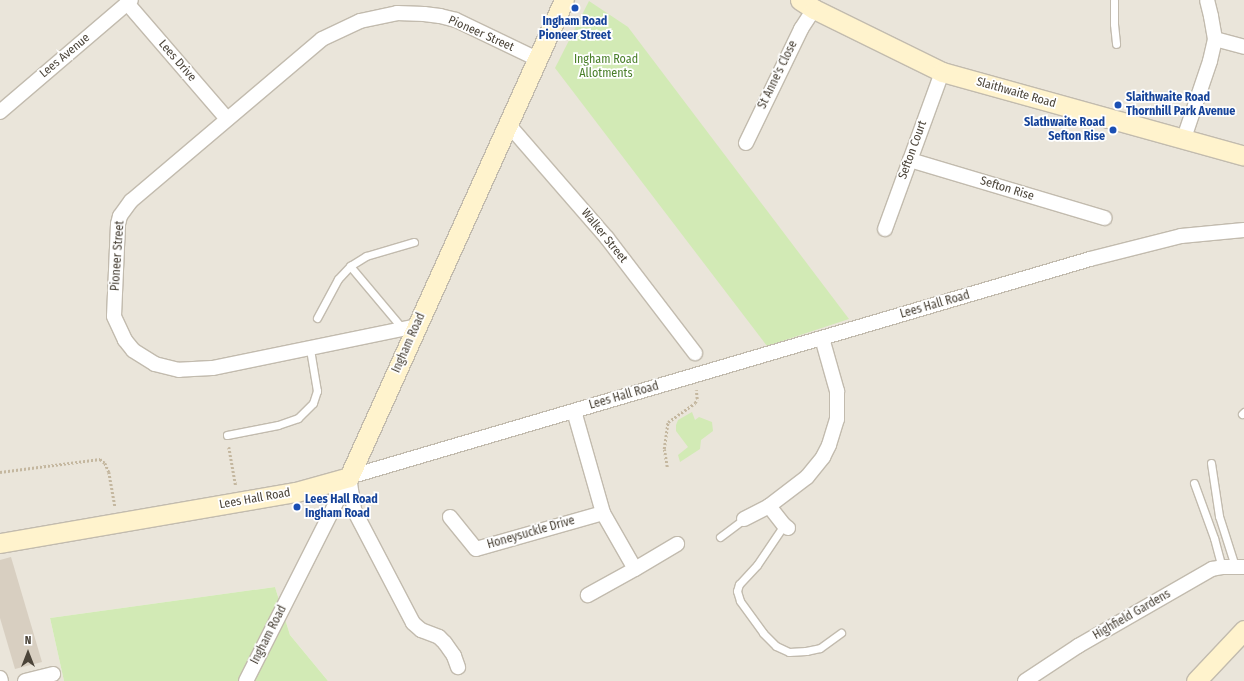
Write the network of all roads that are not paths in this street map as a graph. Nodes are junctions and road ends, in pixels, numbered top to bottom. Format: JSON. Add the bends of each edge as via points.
{"nodes":[{"id":1,"x":564,"y":0,"type":"edge"},
{"id":2,"x":1114,"y":0,"type":"edge"},
{"id":3,"x":1207,"y":0,"type":"edge"},
{"id":4,"x":129,"y":2,"type":"edge"},
{"id":5,"x":807,"y":4,"type":"edge"},
{"id":6,"x":425,"y":7,"type":"edge"},
{"id":7,"x":1215,"y":39,"type":"junction"},
{"id":8,"x":1116,"y":44,"type":"dead end"},
{"id":9,"x":1244,"y":47,"type":"edge"},
{"id":10,"x":537,"y":59,"type":"junction"},
{"id":11,"x":942,"y":72,"type":"junction"},
{"id":12,"x":0,"y":112,"type":"edge"},
{"id":13,"x":227,"y":119,"type":"junction"},
{"id":14,"x":507,"y":123,"type":"junction"},
{"id":15,"x":1184,"y":138,"type":"junction"},
{"id":16,"x":746,"y":144,"type":"dead end"},
{"id":17,"x":1244,"y":156,"type":"edge"},
{"id":18,"x":910,"y":160,"type":"junction"},
{"id":19,"x":1105,"y":218,"type":"dead end"},
{"id":20,"x":885,"y":229,"type":"dead end"},
{"id":21,"x":1244,"y":230,"type":"edge"},
{"id":22,"x":414,"y":242,"type":"dead end"},
{"id":23,"x":350,"y":266,"type":"junction"},
{"id":24,"x":317,"y":318,"type":"dead end"},
{"id":25,"x":409,"y":327,"type":"junction"},
{"id":26,"x":822,"y":338,"type":"junction"},
{"id":27,"x":310,"y":349,"type":"junction"},
{"id":28,"x":695,"y":353,"type":"dead end"},
{"id":29,"x":574,"y":411,"type":"junction"},
{"id":30,"x":227,"y":435,"type":"road end"},
{"id":31,"x":1211,"y":463,"type":"dead end"},
{"id":32,"x":349,"y":477,"type":"junction"},
{"id":33,"x":1194,"y":483,"type":"dead end"},
{"id":34,"x":769,"y":506,"type":"junction"},
{"id":35,"x":603,"y":513,"type":"junction"},
{"id":36,"x":450,"y":517,"type":"dead end"},
{"id":37,"x":744,"y":519,"type":"joint"},
{"id":38,"x":786,"y":527,"type":"joint"},
{"id":39,"x":720,"y":537,"type":"dead end"},
{"id":40,"x":0,"y":543,"type":"edge"},
{"id":41,"x":677,"y":544,"type":"dead end"},
{"id":42,"x":1234,"y":566,"type":"edge"},
{"id":43,"x":635,"y":569,"type":"junction"},
{"id":44,"x":588,"y":596,"type":"dead end"},
{"id":45,"x":1244,"y":630,"type":"edge"},
{"id":46,"x":841,"y":632,"type":"dead end"},
{"id":47,"x":458,"y":667,"type":"dead end"},
{"id":48,"x":53,"y":674,"type":"dead end"},
{"id":49,"x":1200,"y":679,"type":"edge"},
{"id":50,"x":25,"y":681,"type":"edge"},
{"id":51,"x":246,"y":681,"type":"edge"},
{"id":52,"x":1025,"y":681,"type":"edge"}],
"edges":[{"from":1,"to":10,"type":"street","name":"Ingham Road"},
{"from":2,"to":8,"type":"lane"},
{"from":3,"to":7,"type":"street"},
{"from":4,"to":12,"type":"street","name":"Lees Avenue"},
{"from":4,"to":13,"type":"street","name":"Lees Drive"},
{"from":5,"to":11,"type":"street","name":"Slaithwaite Road"},
{"from":5,"to":16,"type":"street","name":"St Anne's Close","via":[[801,29]]},
{"from":6,"to":10,"type":"street","name":"Pioneer Street"},
{"from":6,"to":13,"type":"street","name":"Pioneer Street","via":[[378,16],[343,28],[322,39]]},
{"from":7,"to":9,"type":"street"},
{"from":7,"to":15,"type":"street"},
{"from":10,"to":14,"type":"street","name":"Ingham Road"},
{"from":11,"to":15,"type":"street","name":"Slaithwaite Road"},
{"from":11,"to":18,"type":"street","name":"Sefton Court"},
{"from":13,"to":27,"type":"street","name":"Pioneer Street","via":[[131,202],[120,216],[114,316],[118,328],[133,350],[144,358],[155,364],[179,370],[212,368]]},
{"from":14,"to":25,"type":"street","name":"Ingham Road"},
{"from":14,"to":28,"type":"street","name":"Walker Street","via":[[607,238]]},
{"from":15,"to":17,"type":"street","name":"Slaithwaite Road"},
{"from":18,"to":19,"type":"street","name":"Sefton Rise"},
{"from":18,"to":20,"type":"street","name":"Sefton Court"},
{"from":21,"to":26,"type":"street","name":"Lees Hall Road","via":[[1173,238],[1090,259]]},
{"from":22,"to":23,"type":"lane","via":[[366,256]]},
{"from":23,"to":24,"type":"lane","via":[[338,279]]},
{"from":23,"to":25,"type":"lane"},
{"from":25,"to":27,"type":"street","name":"Pioneer Street"},
{"from":25,"to":32,"type":"street","name":"Ingham Road"},
{"from":26,"to":29,"type":"street","name":"Lees Hall Road"},
{"from":26,"to":34,"type":"street","via":[[837,391],[838,405],[834,432],[823,457],[807,477]]},
{"from":27,"to":30,"type":"lane","via":[[317,391],[313,403],[298,418],[278,425]]},
{"from":29,"to":32,"type":"street","name":"Lees Hall Road"},
{"from":29,"to":35,"type":"street"},
{"from":31,"to":42,"type":"lane","via":[[1219,516]]},
{"from":32,"to":40,"type":"street","name":"Lees Hall Road","via":[[296,492]]},
{"from":32,"to":47,"type":"street","via":[[354,510],[413,623],[421,630],[439,637],[454,656]]},
{"from":32,"to":51,"type":"street","name":"Ingham Road"},
{"from":33,"to":42,"type":"lane","via":[[1212,532]]},
{"from":34,"to":37,"type":"street"},
{"from":34,"to":38,"type":"street"},
{"from":35,"to":36,"type":"street","name":"Honeysuckle Drive","via":[[476,549]]},
{"from":35,"to":43,"type":"street"},
{"from":37,"to":39,"type":"lane"},
{"from":38,"to":46,"type":"lane","via":[[739,584],[737,591],[740,601],[763,633],[776,646],[789,652],[806,652],[820,648]]},
{"from":41,"to":43,"type":"street"},
{"from":42,"to":52,"type":"street","name":"Highfield Gardens","via":[[1212,570],[1078,646]]},
{"from":43,"to":44,"type":"street"},
{"from":45,"to":49,"type":"street"},
{"from":48,"to":50,"type":"street"}]}
